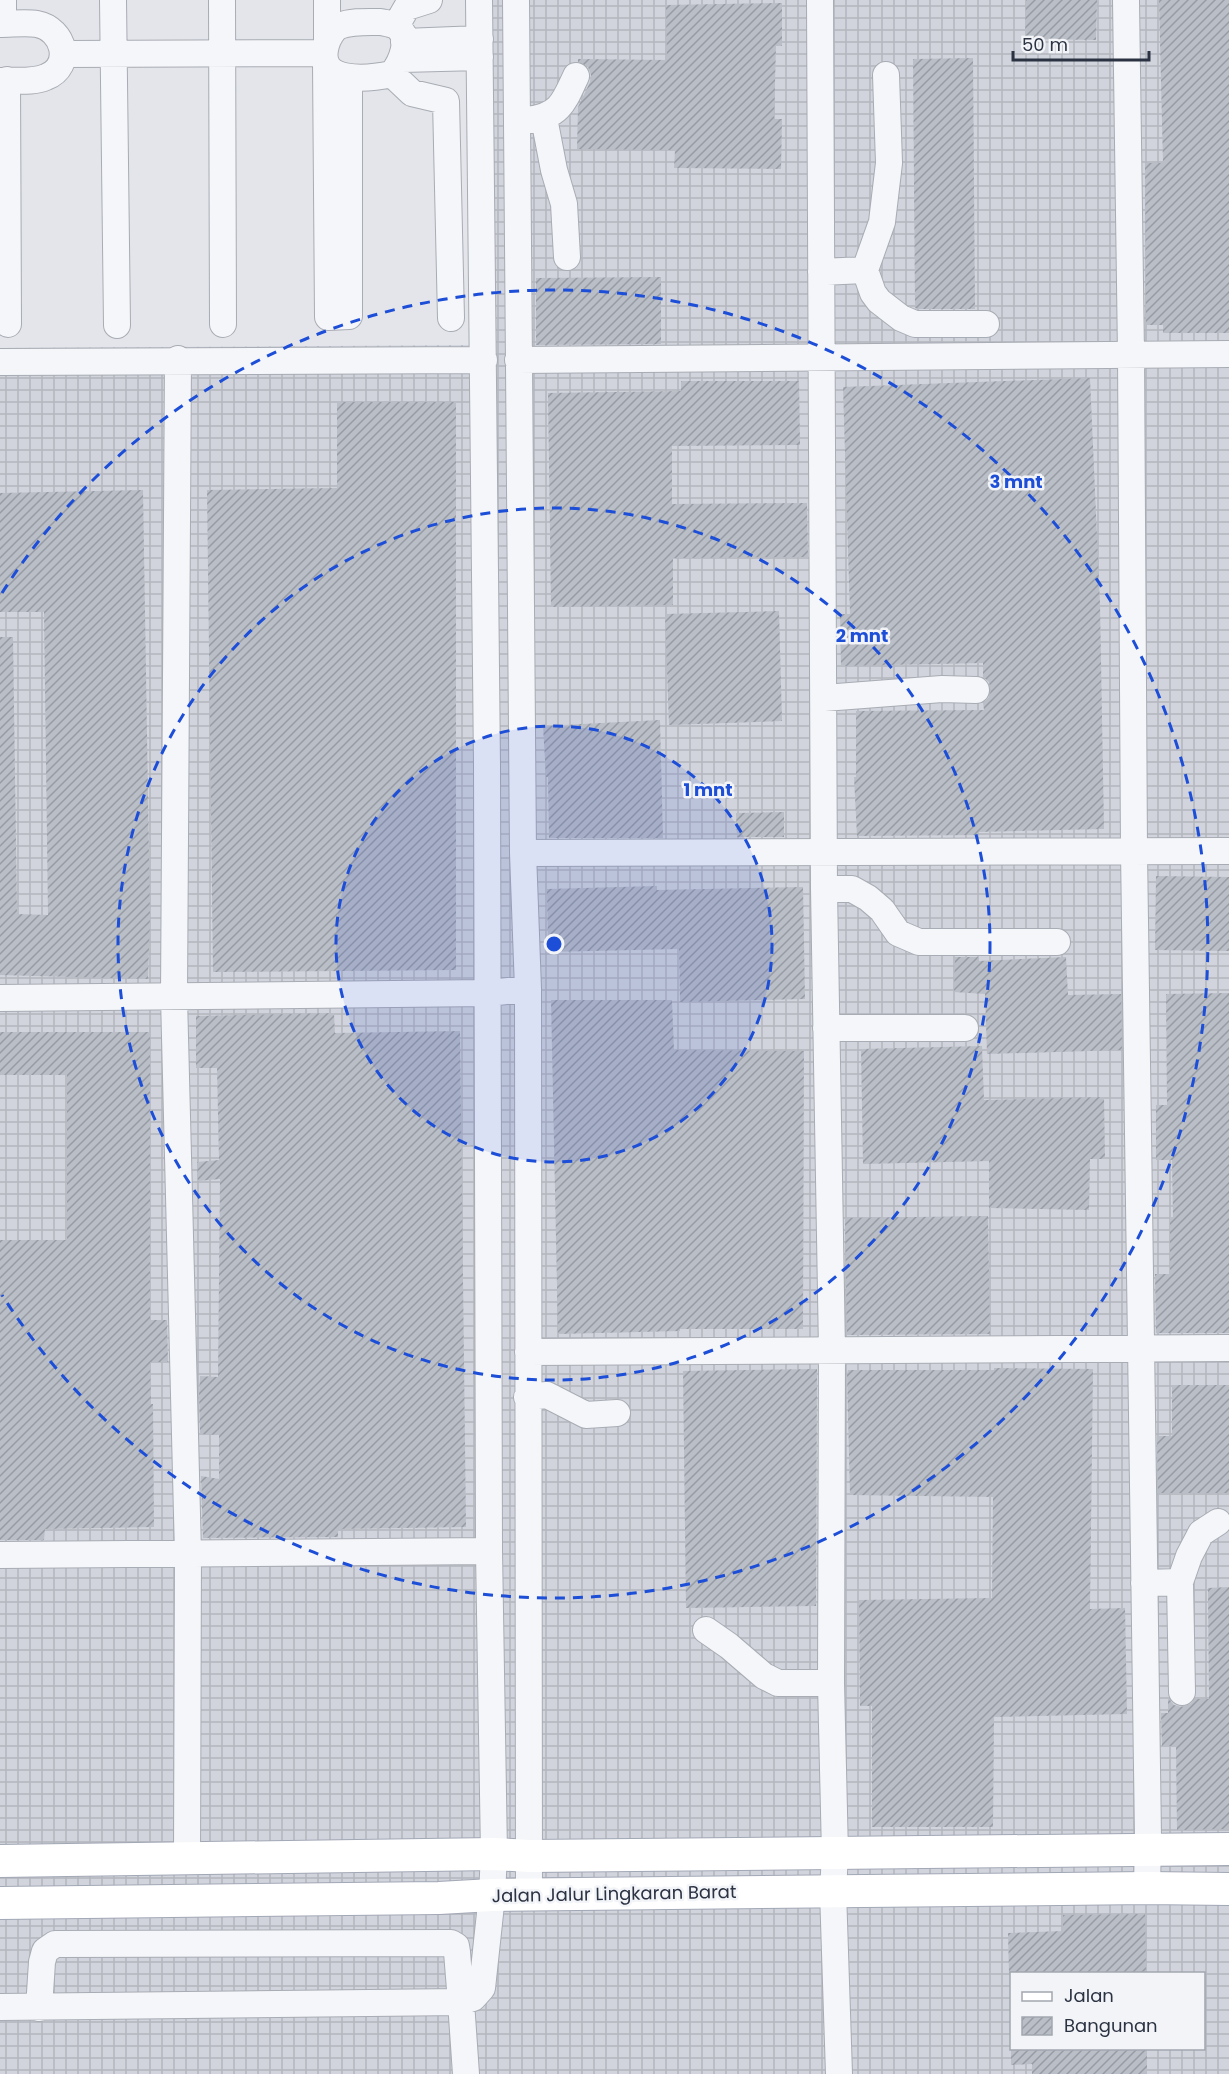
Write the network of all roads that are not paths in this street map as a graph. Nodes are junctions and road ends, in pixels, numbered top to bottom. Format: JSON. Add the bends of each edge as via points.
{"nodes":[{"id":1,"x":113,"y":0,"type":"edge"},
{"id":2,"x":222,"y":0,"type":"edge"},
{"id":3,"x":327,"y":0,"type":"edge"},
{"id":4,"x":429,"y":0,"type":"edge"},
{"id":5,"x":479,"y":0,"type":"edge"},
{"id":6,"x":516,"y":0,"type":"edge"},
{"id":7,"x":820,"y":0,"type":"edge"},
{"id":8,"x":1126,"y":0,"type":"edge"},
{"id":9,"x":350,"y":11,"type":"edge"},
{"id":10,"x":2,"y":16,"type":"edge"},
{"id":11,"x":480,"y":48,"type":"junction"},
{"id":12,"x":398,"y":50,"type":"junction"},
{"id":13,"x":326,"y":52,"type":"junction"},
{"id":14,"x":64,"y":54,"type":"junction"},
{"id":15,"x":114,"y":54,"type":"junction"},
{"id":16,"x":222,"y":54,"type":"junction"},
{"id":17,"x":886,"y":75,"type":"dead end"},
{"id":18,"x":576,"y":76,"type":"dead end"},
{"id":19,"x":349,"y":78,"type":"junction"},
{"id":20,"x":3,"y":81,"type":"edge"},
{"id":21,"x":544,"y":118,"type":"junction"},
{"id":22,"x":516,"y":122,"type":"junction"},
{"id":23,"x":567,"y":257,"type":"dead end"},
{"id":24,"x":865,"y":270,"type":"junction"},
{"id":25,"x":820,"y":272,"type":"junction"},
{"id":26,"x":451,"y":318,"type":"dead end"},
{"id":27,"x":9,"y":324,"type":"dead end"},
{"id":28,"x":223,"y":324,"type":"dead end"},
{"id":29,"x":986,"y":324,"type":"dead end"},
{"id":30,"x":117,"y":325,"type":"dead end"},
{"id":31,"x":1131,"y":354,"type":"junction"},
{"id":32,"x":1229,"y":354,"type":"edge"},
{"id":33,"x":821,"y":358,"type":"junction"},
{"id":34,"x":178,"y":359,"type":"junction"},
{"id":35,"x":484,"y":360,"type":"junction"},
{"id":36,"x":518,"y":360,"type":"junction"},
{"id":37,"x":0,"y":362,"type":"edge"},
{"id":38,"x":976,"y":690,"type":"dead end"},
{"id":39,"x":824,"y":698,"type":"junction"},
{"id":40,"x":1134,"y":850,"type":"junction"},
{"id":41,"x":1229,"y":851,"type":"edge"},
{"id":42,"x":523,"y":853,"type":"junction"},
{"id":43,"x":824,"y":853,"type":"junction"},
{"id":44,"x":824,"y":890,"type":"junction"},
{"id":45,"x":1057,"y":942,"type":"dead end"},
{"id":46,"x":528,"y":989,"type":"junction"},
{"id":47,"x":488,"y":993,"type":"junction"},
{"id":48,"x":0,"y":998,"type":"edge"},
{"id":49,"x":174,"y":998,"type":"junction"},
{"id":50,"x":826,"y":1028,"type":"junction"},
{"id":51,"x":965,"y":1029,"type":"dead end"},
{"id":52,"x":1142,"y":1347,"type":"junction"},
{"id":53,"x":1229,"y":1348,"type":"edge"},
{"id":54,"x":832,"y":1351,"type":"junction"},
{"id":55,"x":528,"y":1352,"type":"junction"},
{"id":56,"x":527,"y":1397,"type":"junction"},
{"id":57,"x":617,"y":1413,"type":"dead end"},
{"id":58,"x":1218,"y":1522,"type":"dead end"},
{"id":59,"x":489,"y":1551,"type":"junction"},
{"id":60,"x":188,"y":1554,"type":"junction"},
{"id":61,"x":0,"y":1555,"type":"edge"},
{"id":62,"x":1180,"y":1582,"type":"junction"},
{"id":63,"x":1144,"y":1583,"type":"junction"},
{"id":64,"x":706,"y":1630,"type":"dead end"},
{"id":65,"x":831,"y":1683,"type":"junction"},
{"id":66,"x":1182,"y":1692,"type":"dead end"},
{"id":67,"x":1148,"y":1848,"type":"junction"},
{"id":68,"x":1229,"y":1849,"type":"edge"},
{"id":69,"x":494,"y":1854,"type":"junction"},
{"id":70,"x":835,"y":1854,"type":"junction"},
{"id":71,"x":530,"y":1856,"type":"junction"},
{"id":72,"x":187,"y":1858,"type":"junction"},
{"id":73,"x":0,"y":1861,"type":"edge"},
{"id":74,"x":1147,"y":1888,"type":"junction"},
{"id":75,"x":1229,"y":1889,"type":"edge"},
{"id":76,"x":833,"y":1891,"type":"junction"},
{"id":77,"x":492,"y":1895,"type":"junction"},
{"id":78,"x":529,"y":1895,"type":"junction"},
{"id":79,"x":0,"y":1903,"type":"edge"},
{"id":80,"x":460,"y":2002,"type":"junction"},
{"id":81,"x":0,"y":2007,"type":"edge"},
{"id":82,"x":39,"y":2008,"type":"junction"},
{"id":83,"x":466,"y":2074,"type":"edge"},
{"id":84,"x":839,"y":2074,"type":"edge"}],
"edges":[{"from":1,"to":15,"type":"street"},
{"from":2,"to":16,"type":"street"},
{"from":3,"to":13,"type":"street"},
{"from":4,"to":12,"type":"street","via":[[407,7]]},
{"from":5,"to":11,"type":"street"},
{"from":6,"to":22,"type":"street"},
{"from":7,"to":25,"type":"street"},
{"from":8,"to":31,"type":"street"},
{"from":9,"to":12,"type":"street","via":[[381,22]]},
{"from":9,"to":13,"type":"street","via":[[336,27]]},
{"from":10,"to":14,"type":"street","via":[[52,30],[60,39]]},
{"from":11,"to":12,"type":"street"},
{"from":11,"to":35,"type":"street"},
{"from":12,"to":19,"type":"street","via":[[366,79]]},
{"from":12,"to":26,"type":"street","via":[[412,93],[446,101]]},
{"from":13,"to":16,"type":"street"},
{"from":13,"to":19,"type":"street","via":[[334,73]]},
{"from":13,"to":19,"type":"street","via":[[328,317],[349,316]]},
{"from":14,"to":15,"type":"street"},
{"from":14,"to":20,"type":"street","via":[[59,69],[48,77]]},
{"from":15,"to":16,"type":"street"},
{"from":15,"to":30,"type":"street"},
{"from":16,"to":28,"type":"street"},
{"from":17,"to":24,"type":"street","via":[[889,163],[882,222]]},
{"from":18,"to":21,"type":"street","via":[[561,105]]},
{"from":20,"to":27,"type":"street"},
{"from":21,"to":22,"type":"street"},
{"from":21,"to":23,"type":"street","via":[[564,204]]},
{"from":22,"to":36,"type":"street"},
{"from":24,"to":25,"type":"street"},
{"from":24,"to":29,"type":"street","via":[[873,293],[901,318],[915,324]]},
{"from":25,"to":33,"type":"street"},
{"from":31,"to":32,"type":"street"},
{"from":31,"to":33,"type":"street"},
{"from":31,"to":40,"type":"street"},
{"from":33,"to":36,"type":"street"},
{"from":33,"to":39,"type":"street"},
{"from":34,"to":35,"type":"street"},
{"from":34,"to":37,"type":"street"},
{"from":34,"to":49,"type":"street"},
{"from":35,"to":47,"type":"street"},
{"from":36,"to":42,"type":"street"},
{"from":38,"to":39,"type":"street"},
{"from":39,"to":43,"type":"street"},
{"from":40,"to":41,"type":"street"},
{"from":40,"to":43,"type":"street"},
{"from":40,"to":52,"type":"street"},
{"from":42,"to":43,"type":"street"},
{"from":42,"to":46,"type":"street"},
{"from":43,"to":44,"type":"street"},
{"from":44,"to":45,"type":"street","via":[[852,889],[882,910],[898,933],[919,942]]},
{"from":44,"to":50,"type":"street"},
{"from":46,"to":47,"type":"street"},
{"from":46,"to":55,"type":"street"},
{"from":47,"to":49,"type":"street"},
{"from":47,"to":59,"type":"street"},
{"from":48,"to":49,"type":"street"},
{"from":49,"to":60,"type":"street"},
{"from":50,"to":51,"type":"street"},
{"from":50,"to":54,"type":"street"},
{"from":52,"to":53,"type":"street"},
{"from":52,"to":54,"type":"street"},
{"from":52,"to":63,"type":"street"},
{"from":54,"to":55,"type":"street"},
{"from":54,"to":65,"type":"street"},
{"from":55,"to":56,"type":"street"},
{"from":56,"to":57,"type":"street","via":[[547,1395],[586,1415]]},
{"from":56,"to":71,"type":"street"},
{"from":58,"to":62,"type":"street","via":[[1202,1533]]},
{"from":59,"to":60,"type":"street"},
{"from":59,"to":69,"type":"street"},
{"from":60,"to":61,"type":"street"},
{"from":60,"to":72,"type":"street"},
{"from":62,"to":63,"type":"street"},
{"from":62,"to":66,"type":"street"},
{"from":63,"to":67,"type":"street"},
{"from":64,"to":65,"type":"street","via":[[778,1683]]},
{"from":65,"to":70,"type":"street"},
{"from":67,"to":68,"type":"main road","name":"Jalan Jalur Lingkaran Barat"},
{"from":67,"to":70,"type":"main road","name":"Jalan Jalur Lingkaran Barat"},
{"from":67,"to":74,"type":"street"},
{"from":69,"to":71,"type":"main road","name":"Jalan Jalur Lingkaran Barat"},
{"from":69,"to":72,"type":"main road","name":"Jalan Jalur Lingkaran Barat"},
{"from":69,"to":77,"type":"street"},
{"from":70,"to":71,"type":"main road","name":"Jalan Jalur Lingkaran Barat"},
{"from":70,"to":76,"type":"street"},
{"from":71,"to":78,"type":"street"},
{"from":72,"to":73,"type":"main road","name":"Jalan Jalur Lingkaran Barat"},
{"from":74,"to":75,"type":"main road","name":"Jalan Jalur Lingkaran Barat"},
{"from":74,"to":76,"type":"main road","name":"Jalan Jalur Lingkaran Barat"},
{"from":76,"to":78,"type":"main road","name":"Jalan Jalur Lingkaran Barat"},
{"from":76,"to":84,"type":"street"},
{"from":77,"to":78,"type":"main road","name":"Jalan Jalur Lingkaran Barat"},
{"from":77,"to":79,"type":"main road","name":"Jalan Jalur Lingkaran Barat"},
{"from":77,"to":80,"type":"street","via":[[482,1988],[473,1998]]},
{"from":80,"to":82,"type":"street"},
{"from":80,"to":82,"type":"street","via":[[458,1952],[451,1943],[55,1944],[45,1951],[42,1962]]},
{"from":80,"to":83,"type":"street"},
{"from":81,"to":82,"type":"street"}]}
